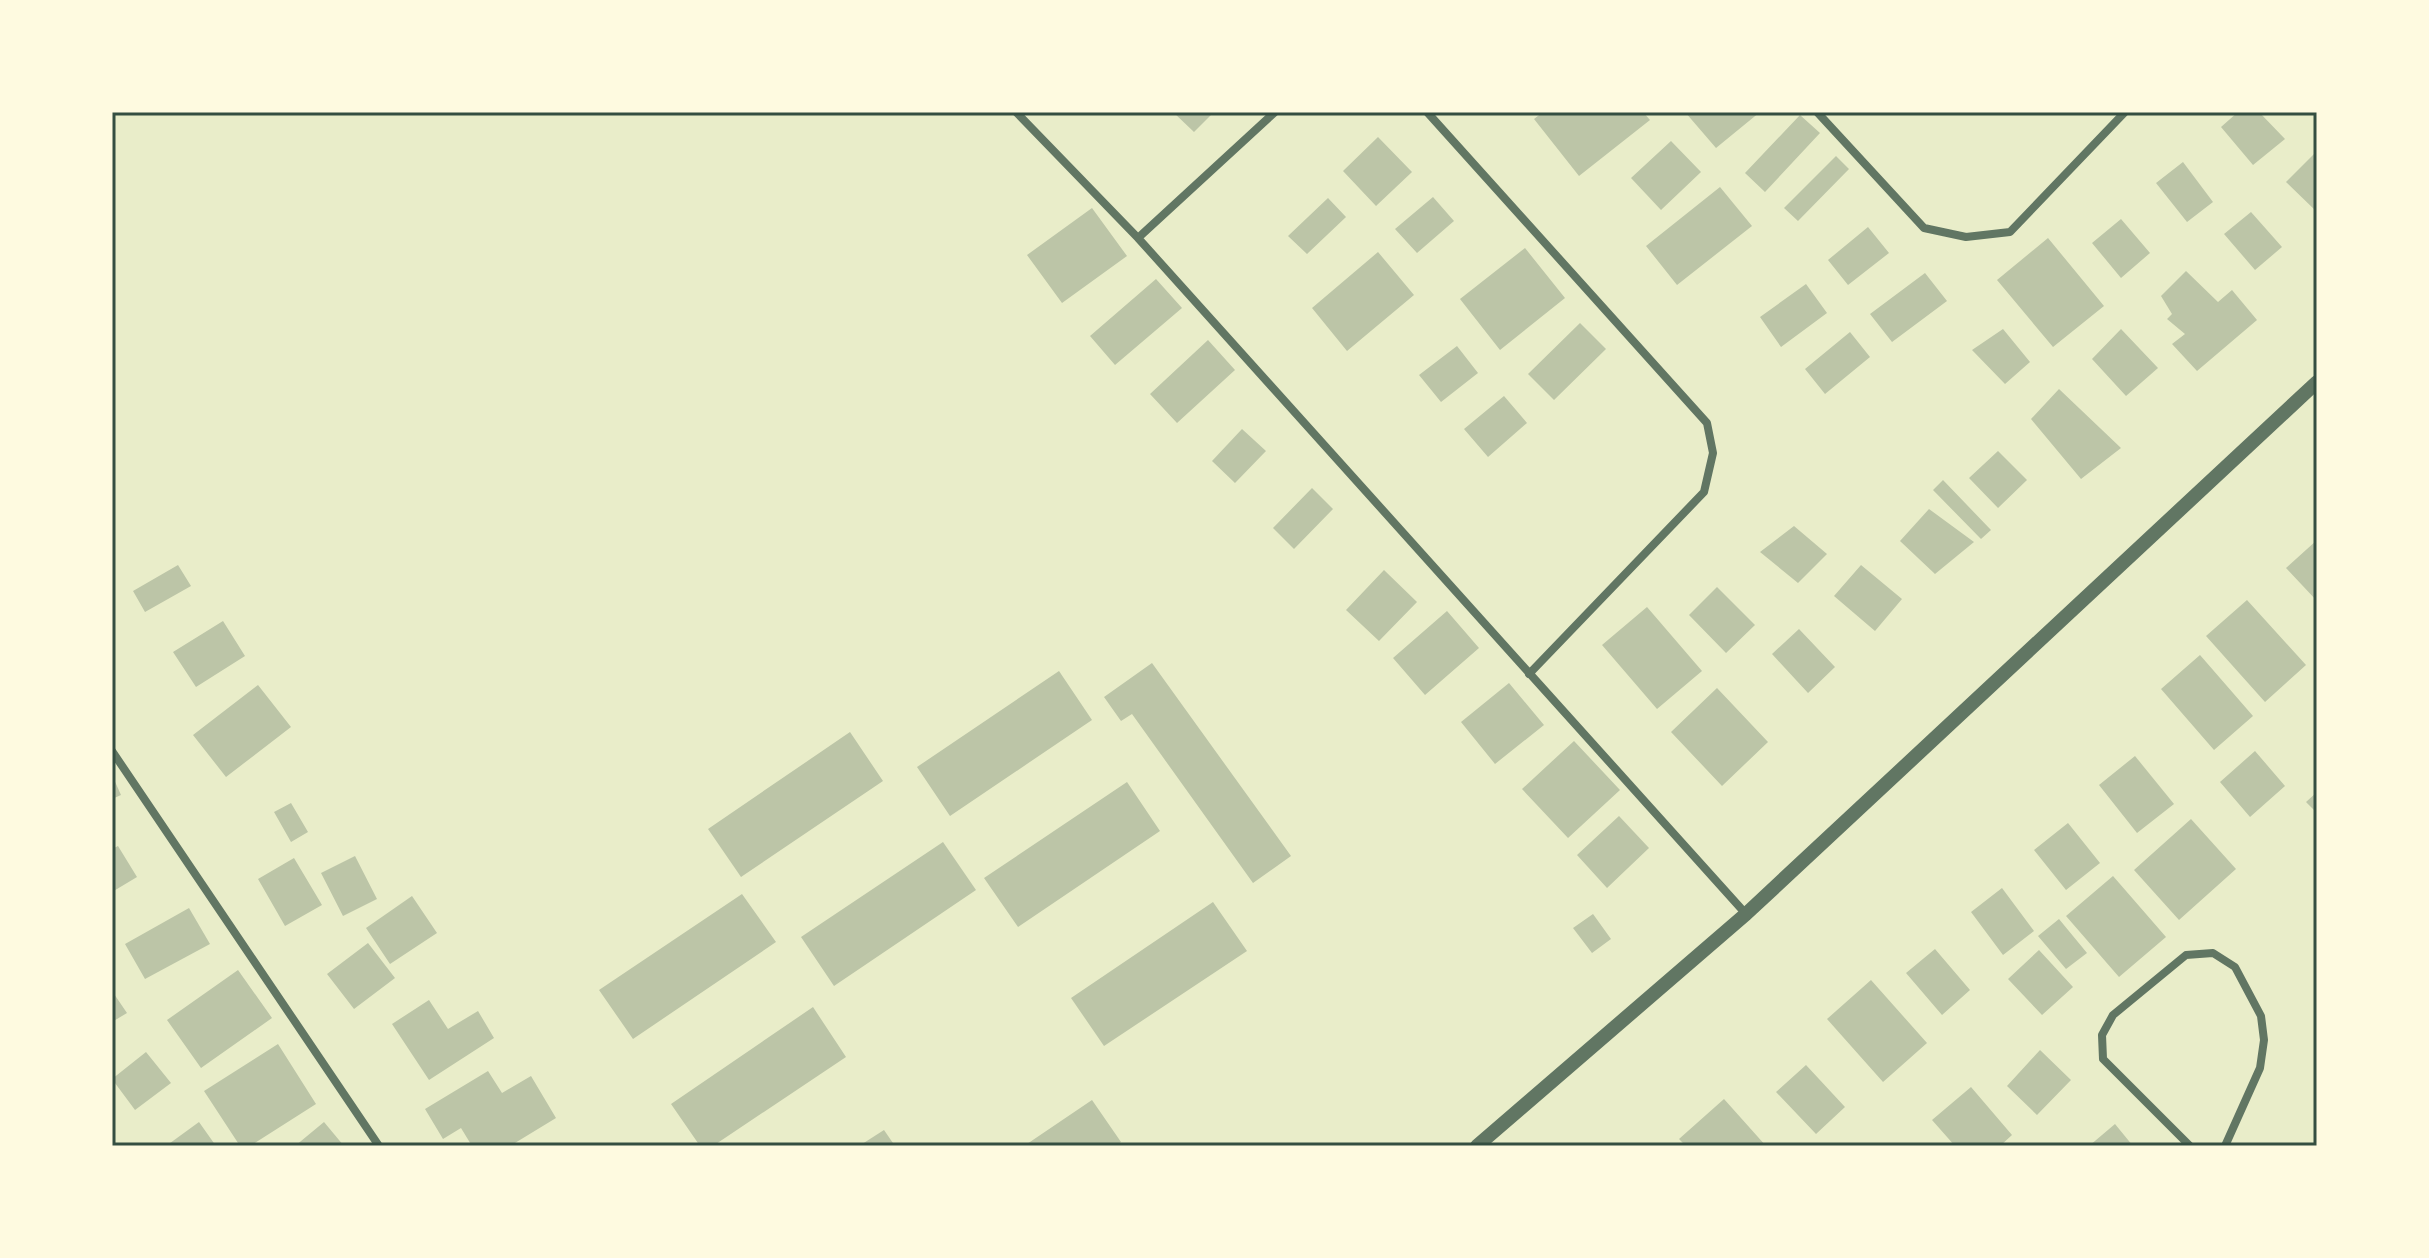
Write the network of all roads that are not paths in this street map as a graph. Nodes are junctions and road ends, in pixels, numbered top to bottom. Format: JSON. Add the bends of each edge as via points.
{"nodes":[{"id":1,"x":1016,"y":112,"type":"edge"},
{"id":2,"x":1275,"y":112,"type":"edge"},
{"id":3,"x":1427,"y":112,"type":"edge"},
{"id":4,"x":1817,"y":112,"type":"edge"},
{"id":5,"x":2125,"y":112,"type":"edge"},
{"id":6,"x":1138,"y":238,"type":"junction"},
{"id":7,"x":2317,"y":382,"type":"edge"},
{"id":8,"x":1529,"y":674,"type":"junction"},
{"id":9,"x":112,"y":751,"type":"edge"},
{"id":10,"x":1746,"y":914,"type":"junction"},
{"id":11,"x":379,"y":1146,"type":"edge"},
{"id":12,"x":1477,"y":1146,"type":"edge"},
{"id":13,"x":2190,"y":1146,"type":"edge"},
{"id":14,"x":2225,"y":1146,"type":"edge"}],
"edges":[{"from":1,"to":6,"type":"street"},
{"from":2,"to":6,"type":"street"},
{"from":3,"to":8,"type":"street","via":[[1707,423],[1713,453],[1704,492]]},
{"from":4,"to":5,"type":"street","via":[[1924,228],[1966,237],[2010,232]]},
{"from":6,"to":8,"type":"street"},
{"from":7,"to":10,"type":"street"},
{"from":8,"to":10,"type":"street"},
{"from":9,"to":11,"type":"street"},
{"from":10,"to":12,"type":"street"},
{"from":13,"to":14,"type":"street","via":[[2103,1059],[2102,1035],[2113,1015],[2186,955],[2213,953],[2235,967],[2261,1016],[2264,1040],[2260,1068]]}]}
